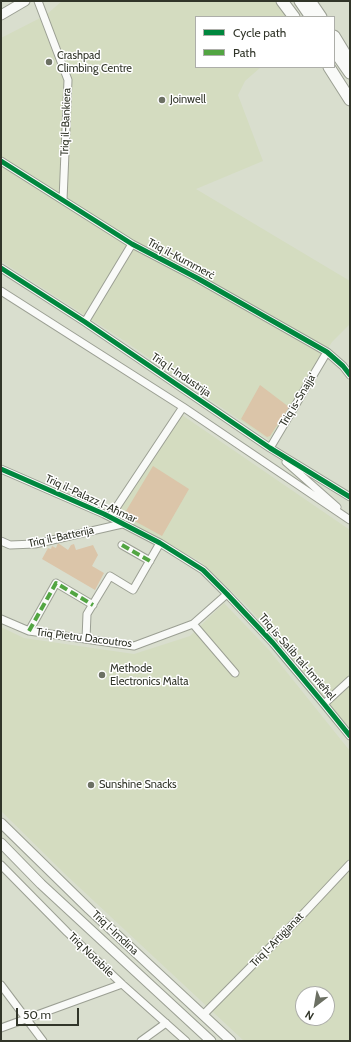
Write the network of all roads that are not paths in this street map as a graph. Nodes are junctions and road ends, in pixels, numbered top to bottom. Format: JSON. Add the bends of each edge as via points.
{"nodes":[{"id":1,"x":25,"y":1,"type":"edge"},
{"id":2,"x":38,"y":1,"type":"edge"},
{"id":3,"x":282,"y":1,"type":"edge"},
{"id":4,"x":292,"y":1,"type":"edge"},
{"id":5,"x":300,"y":1,"type":"edge"},
{"id":6,"x":310,"y":1,"type":"edge"},
{"id":7,"x":1,"y":15,"type":"edge"},
{"id":8,"x":293,"y":16,"type":"edge"},
{"id":9,"x":302,"y":16,"type":"edge"},
{"id":10,"x":310,"y":16,"type":"edge"},
{"id":11,"x":320,"y":16,"type":"edge"},
{"id":12,"x":335,"y":38,"type":"edge"},
{"id":13,"x":335,"y":51,"type":"edge"},
{"id":14,"x":350,"y":62,"type":"edge"},
{"id":15,"x":335,"y":66,"type":"edge"},
{"id":16,"x":330,"y":68,"type":"edge"},
{"id":17,"x":350,"y":73,"type":"edge"},
{"id":18,"x":350,"y":95,"type":"edge"},
{"id":19,"x":350,"y":100,"type":"edge"},
{"id":20,"x":1,"y":161,"type":"edge"},
{"id":21,"x":63,"y":200,"type":"junction"},
{"id":22,"x":132,"y":244,"type":"junction"},
{"id":23,"x":1,"y":268,"type":"edge"},
{"id":24,"x":1,"y":291,"type":"edge"},
{"id":25,"x":85,"y":322,"type":"junction"},
{"id":26,"x":327,"y":352,"type":"junction"},
{"id":27,"x":350,"y":375,"type":"edge"},
{"id":28,"x":183,"y":407,"type":"junction"},
{"id":29,"x":270,"y":448,"type":"junction"},
{"id":30,"x":1,"y":470,"type":"edge"},
{"id":31,"x":350,"y":498,"type":"edge"},
{"id":32,"x":110,"y":517,"type":"junction"},
{"id":33,"x":350,"y":519,"type":"edge"},
{"id":34,"x":122,"y":524,"type":"junction"},
{"id":35,"x":1,"y":541,"type":"edge"},
{"id":36,"x":160,"y":544,"type":"junction"},
{"id":37,"x":122,"y":545,"type":"dead end"},
{"id":38,"x":150,"y":561,"type":"junction"},
{"id":39,"x":227,"y":594,"type":"junction"},
{"id":40,"x":93,"y":605,"type":"junction"},
{"id":41,"x":1,"y":619,"type":"edge"},
{"id":42,"x":193,"y":624,"type":"junction"},
{"id":43,"x":29,"y":631,"type":"junction"},
{"id":44,"x":86,"y":639,"type":"junction"},
{"id":45,"x":235,"y":674,"type":"dead end"},
{"id":46,"x":350,"y":680,"type":"edge"},
{"id":47,"x":324,"y":704,"type":"junction"},
{"id":48,"x":350,"y":736,"type":"edge"},
{"id":49,"x":1,"y":823,"type":"edge"},
{"id":50,"x":1,"y":842,"type":"edge"},
{"id":51,"x":350,"y":864,"type":"edge"},
{"id":52,"x":1,"y":865,"type":"edge"},
{"id":53,"x":122,"y":984,"type":"junction"},
{"id":54,"x":1,"y":985,"type":"edge"},
{"id":55,"x":203,"y":1015,"type":"junction"},
{"id":56,"x":26,"y":1019,"type":"junction"},
{"id":57,"x":166,"y":1023,"type":"junction"},
{"id":58,"x":1,"y":1028,"type":"edge"},
{"id":59,"x":43,"y":1041,"type":"edge"},
{"id":60,"x":141,"y":1041,"type":"edge"},
{"id":61,"x":186,"y":1041,"type":"edge"},
{"id":62,"x":211,"y":1041,"type":"edge"},
{"id":63,"x":231,"y":1041,"type":"edge"}],
"edges":[{"from":1,"to":7,"type":"main road"},
{"from":2,"to":21,"type":"street","name":"Triq il-Bankiera","via":[[68,80]]},
{"from":3,"to":8,"type":"highway"},
{"from":4,"to":9,"type":"highway"},
{"from":5,"to":10,"type":"highway"},
{"from":6,"to":11,"type":"highway"},
{"from":12,"to":14,"type":"highway"},
{"from":13,"to":17,"type":"highway"},
{"from":15,"to":18,"type":"highway"},
{"from":16,"to":19,"type":"highway"},
{"from":20,"to":21,"type":"street","name":"Triq il-Kummerċ"},
{"from":21,"to":22,"type":"street","name":"Triq il-Kummerċ"},
{"from":22,"to":25,"type":"street"},
{"from":22,"to":26,"type":"street","name":"Triq il-Kummerċ"},
{"from":23,"to":25,"type":"street","name":"Triq l-Industrija"},
{"from":24,"to":28,"type":"street","name":"Triq l-Industrija"},
{"from":25,"to":29,"type":"street","name":"Triq l-Industrija"},
{"from":26,"to":27,"type":"street","name":"Triq il-Kummerċ"},
{"from":26,"to":29,"type":"street","name":"Triq is-Snajja'"},
{"from":28,"to":32,"type":"street"},
{"from":28,"to":33,"type":"street","name":"Triq l-Industrija"},
{"from":29,"to":31,"type":"street","name":"Triq l-Industrija"},
{"from":29,"to":33,"type":"street","name":"Triq l-Industrija"},
{"from":30,"to":32,"type":"street","name":"Triq il-Palazz l-Aħmar"},
{"from":32,"to":34,"type":"street","name":"Triq il-Palazz l-Aħmar"},
{"from":34,"to":35,"type":"street","name":"Triq il-Batterija","via":[[35,544],[10,545]]},
{"from":34,"to":36,"type":"street","name":"Triq il-Palazz l-Aħmar"},
{"from":36,"to":38,"type":"street"},
{"from":36,"to":39,"type":"street","name":"Triq il-Palazz l-Aħmar","via":[[202,570]]},
{"from":37,"to":38,"type":"street"},
{"from":38,"to":40,"type":"street","via":[[133,590],[110,576]]},
{"from":39,"to":42,"type":"street","name":"Triq Pietru Dacoutros"},
{"from":39,"to":47,"type":"street","name":"Triq is-Salib tal-Imrieħel","via":[[273,643]]},
{"from":40,"to":43,"type":"street","via":[[56,583]]},
{"from":40,"to":44,"type":"street","via":[[87,614]]},
{"from":41,"to":43,"type":"street","name":"Triq Pietru Dacoutros"},
{"from":42,"to":44,"type":"street","name":"Triq Pietru Dacoutros","via":[[134,646]]},
{"from":42,"to":45,"type":"street"},
{"from":43,"to":44,"type":"street","name":"Triq Pietru Dacoutros"},
{"from":46,"to":47,"type":"street"},
{"from":47,"to":48,"type":"street","name":"Triq is-Salib tal-Imrieħel"},
{"from":49,"to":55,"type":"main road","name":"Triq l-Imdina"},
{"from":50,"to":62,"type":"main road","name":"Triq l-Imdina","via":[[41,884]]},
{"from":51,"to":55,"type":"street","name":"Triq l-Artiġjanat"},
{"from":52,"to":53,"type":"street","name":"Triq Notabile"},
{"from":53,"to":56,"type":"street"},
{"from":53,"to":57,"type":"street","name":"Triq Notabile"},
{"from":54,"to":56,"type":"street"},
{"from":55,"to":63,"type":"main road","name":"Triq l-Imdina"},
{"from":56,"to":58,"type":"street"},
{"from":56,"to":59,"type":"street"},
{"from":57,"to":60,"type":"street"},
{"from":57,"to":61,"type":"street","name":"Triq Notabile"}]}
